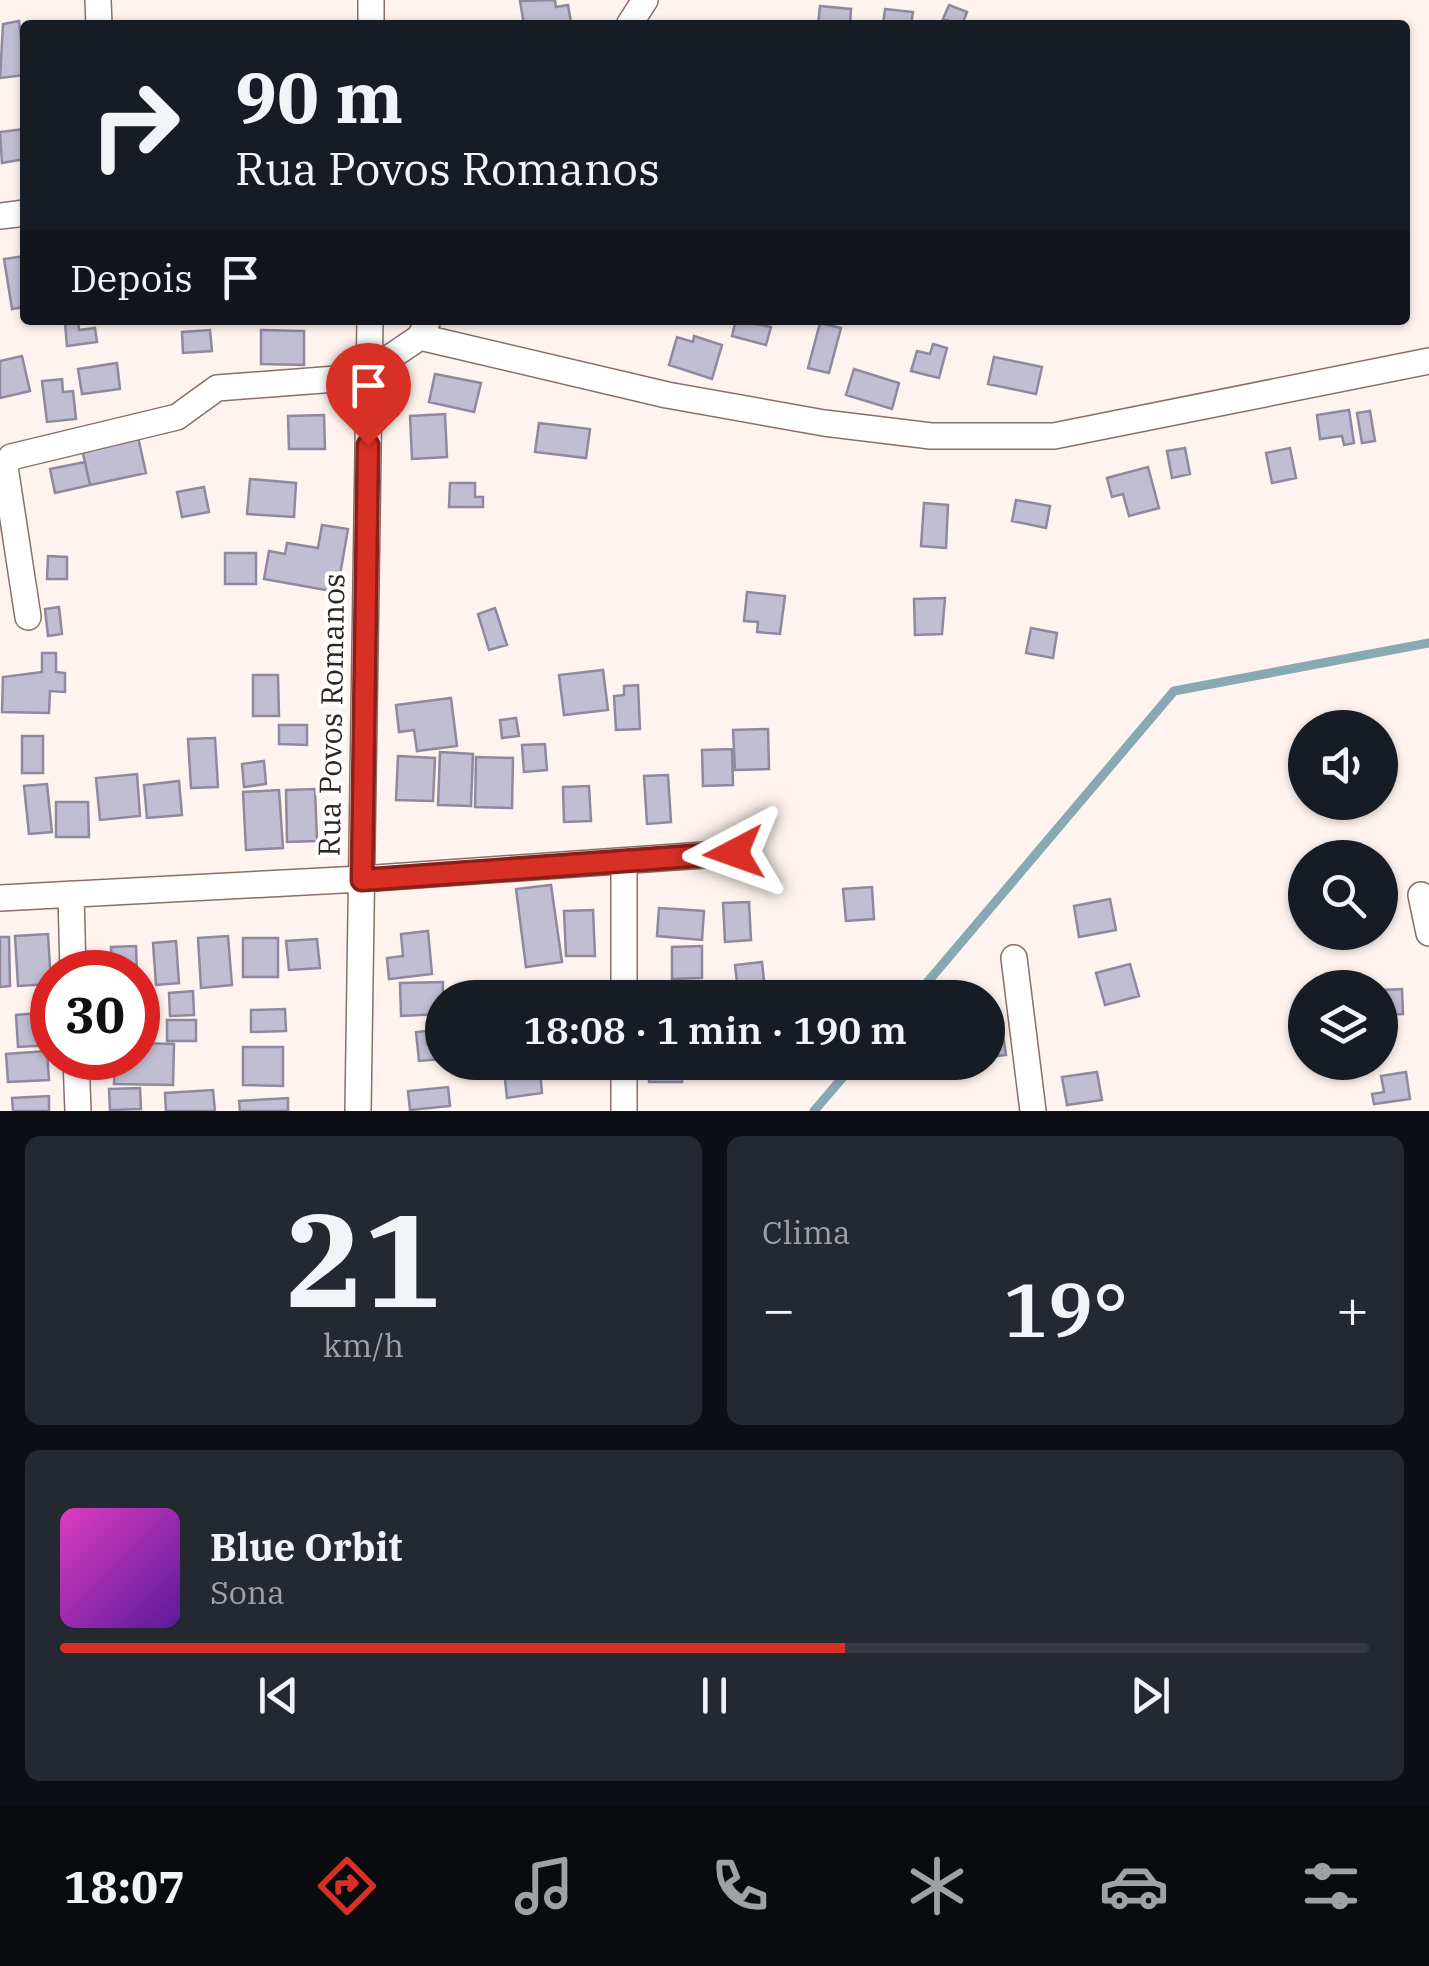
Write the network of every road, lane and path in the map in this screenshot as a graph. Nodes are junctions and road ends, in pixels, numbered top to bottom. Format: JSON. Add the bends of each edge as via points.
{"nodes":[{"id":1,"x":370,"y":325,"type":"edge"},
{"id":2,"x":424,"y":329,"type":"edge"},
{"id":3,"x":1429,"y":361,"type":"edge"},
{"id":4,"x":370,"y":371,"type":"junction"},
{"id":5,"x":28,"y":617,"type":"dead end"},
{"id":6,"x":734,"y":853,"type":"dead end"},
{"id":7,"x":624,"y":861,"type":"junction"},
{"id":8,"x":362,"y":880,"type":"junction"},
{"id":9,"x":71,"y":894,"type":"junction"},
{"id":10,"x":1422,"y":896,"type":"dead end"},
{"id":11,"x":0,"y":898,"type":"edge"},
{"id":12,"x":1429,"y":933,"type":"edge"},
{"id":13,"x":73,"y":950,"type":"edge"},
{"id":14,"x":1014,"y":958,"type":"dead end"},
{"id":15,"x":624,"y":980,"type":"edge"},
{"id":16,"x":77,"y":1080,"type":"edge"},
{"id":17,"x":624,"y":1080,"type":"edge"},
{"id":18,"x":78,"y":1111,"type":"edge"},
{"id":19,"x":358,"y":1111,"type":"edge"},
{"id":20,"x":624,"y":1111,"type":"edge"},
{"id":21,"x":1034,"y":1111,"type":"edge"}],
"edges":[{"from":1,"to":4,"type":"street","name":"Rua Povos Romanos"},
{"from":2,"to":3,"type":"street","via":[[667,395],[931,436],[1054,436]]},
{"from":2,"to":4,"type":"street"},
{"from":4,"to":5,"type":"street","via":[[217,388],[177,417],[11,457],[6,468]]},
{"from":4,"to":8,"type":"street","name":"Rua Povos Romanos"},
{"from":6,"to":7,"type":"street"},
{"from":7,"to":8,"type":"street"},
{"from":7,"to":15,"type":"street"},
{"from":8,"to":9,"type":"street"},
{"from":8,"to":19,"type":"street","name":"Rua Povos Romanos"},
{"from":9,"to":11,"type":"street"},
{"from":9,"to":13,"type":"street"},
{"from":10,"to":12,"type":"street"},
{"from":14,"to":21,"type":"street"},
{"from":16,"to":18,"type":"street"},
{"from":17,"to":20,"type":"street"}]}
